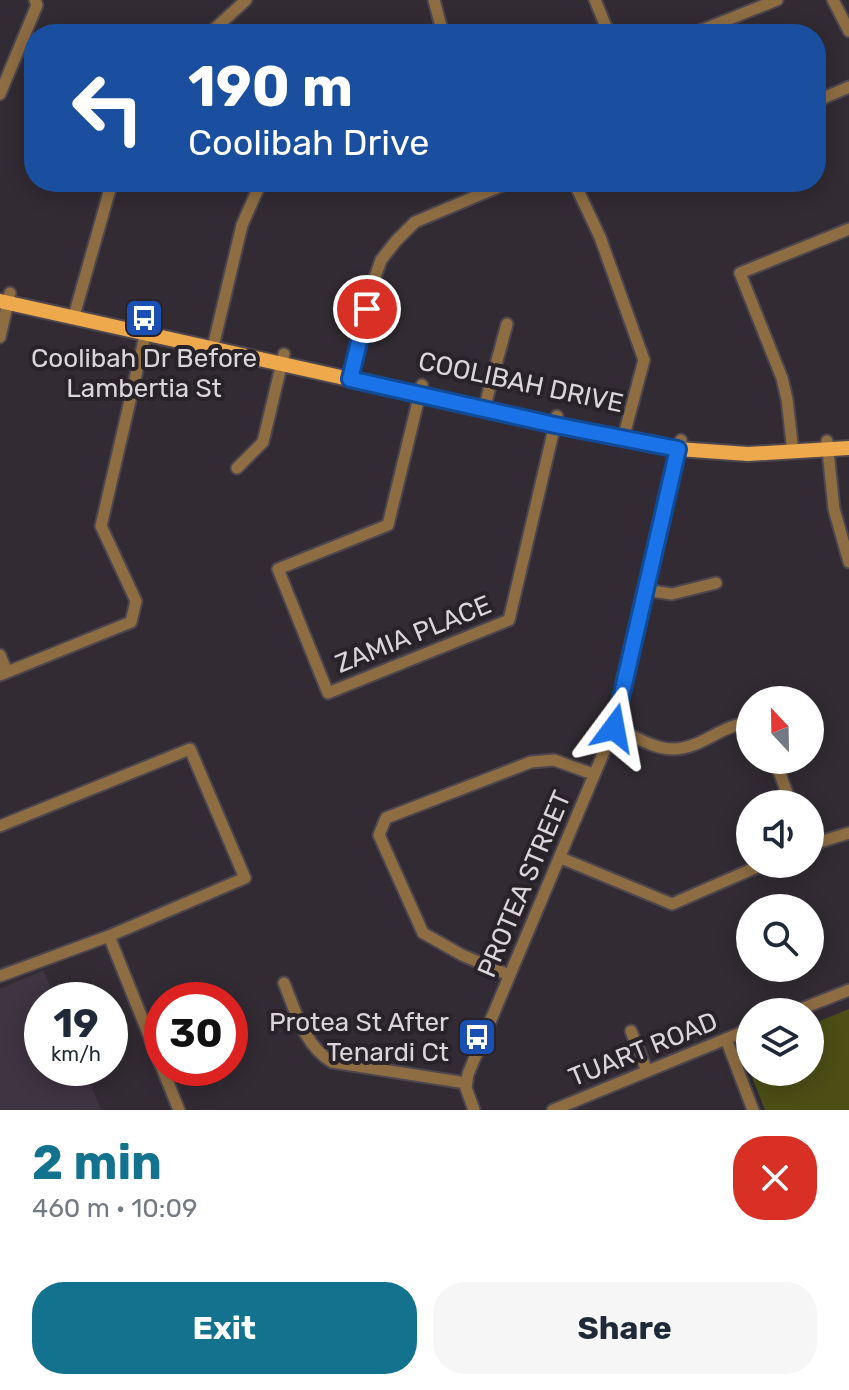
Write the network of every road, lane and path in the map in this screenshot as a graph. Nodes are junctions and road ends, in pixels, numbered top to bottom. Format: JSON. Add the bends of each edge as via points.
{"nodes":[{"id":1,"x":35,"y":0,"type":"edge"},
{"id":2,"x":246,"y":0,"type":"edge"},
{"id":3,"x":434,"y":0,"type":"edge"},
{"id":4,"x":595,"y":0,"type":"edge"},
{"id":5,"x":833,"y":0,"type":"edge"},
{"id":6,"x":773,"y":1,"type":"edge"},
{"id":7,"x":29,"y":24,"type":"edge"},
{"id":8,"x":220,"y":24,"type":"edge"},
{"id":9,"x":440,"y":24,"type":"edge"},
{"id":10,"x":605,"y":24,"type":"edge"},
{"id":11,"x":717,"y":24,"type":"edge"},
{"id":12,"x":849,"y":31,"type":"edge"},
{"id":13,"x":24,"y":36,"type":"edge"},
{"id":14,"x":849,"y":87,"type":"edge"},
{"id":15,"x":0,"y":94,"type":"edge"},
{"id":16,"x":826,"y":97,"type":"edge"},
{"id":17,"x":109,"y":192,"type":"edge"},
{"id":18,"x":257,"y":192,"type":"edge"},
{"id":19,"x":486,"y":192,"type":"edge"},
{"id":20,"x":579,"y":192,"type":"edge"},
{"id":21,"x":849,"y":229,"type":"edge"},
{"id":22,"x":4,"y":297,"type":"edge"},
{"id":23,"x":76,"y":312,"type":"junction"},
{"id":24,"x":507,"y":324,"type":"dead end"},
{"id":25,"x":146,"y":328,"type":"junction"},
{"id":26,"x":0,"y":337,"type":"edge"},
{"id":27,"x":214,"y":343,"type":"junction"},
{"id":28,"x":283,"y":358,"type":"junction"},
{"id":29,"x":351,"y":374,"type":"junction"},
{"id":30,"x":421,"y":390,"type":"junction"},
{"id":31,"x":485,"y":405,"type":"junction"},
{"id":32,"x":556,"y":420,"type":"junction"},
{"id":33,"x":624,"y":434,"type":"junction"},
{"id":34,"x":849,"y":439,"type":"edge"},
{"id":35,"x":680,"y":445,"type":"junction"},
{"id":36,"x":828,"y":446,"type":"junction"},
{"id":37,"x":793,"y":448,"type":"junction"},
{"id":38,"x":849,"y":448,"type":"edge"},
{"id":39,"x":237,"y":468,"type":"dead end"},
{"id":40,"x":849,"y":562,"type":"edge"},
{"id":41,"x":716,"y":583,"type":"dead end"},
{"id":42,"x":645,"y":590,"type":"junction"},
{"id":43,"x":0,"y":655,"type":"edge"},
{"id":44,"x":3,"y":673,"type":"edge"},
{"id":45,"x":736,"y":725,"type":"edge"},
{"id":46,"x":614,"y":728,"type":"junction"},
{"id":47,"x":593,"y":774,"type":"junction"},
{"id":48,"x":0,"y":826,"type":"edge"},
{"id":49,"x":849,"y":833,"type":"edge"},
{"id":50,"x":824,"y":841,"type":"edge"},
{"id":51,"x":561,"y":858,"type":"junction"},
{"id":52,"x":736,"y":876,"type":"edge"},
{"id":53,"x":109,"y":936,"type":"junction"},
{"id":54,"x":509,"y":975,"type":"junction"},
{"id":55,"x":0,"y":976,"type":"edge"},
{"id":56,"x":284,"y":983,"type":"dead end"},
{"id":57,"x":849,"y":990,"type":"edge"},
{"id":58,"x":824,"y":1000,"type":"edge"},
{"id":59,"x":631,"y":1031,"type":"dead end"},
{"id":60,"x":736,"y":1035,"type":"edge"},
{"id":61,"x":726,"y":1039,"type":"junction"},
{"id":62,"x":647,"y":1071,"type":"junction"},
{"id":63,"x":466,"y":1083,"type":"junction"},
{"id":64,"x":179,"y":1110,"type":"edge"},
{"id":65,"x":474,"y":1110,"type":"edge"},
{"id":66,"x":553,"y":1110,"type":"edge"},
{"id":67,"x":753,"y":1110,"type":"edge"}],
"edges":[{"from":1,"to":7,"type":"street"},
{"from":2,"to":8,"type":"street"},
{"from":3,"to":9,"type":"street"},
{"from":4,"to":10,"type":"street"},
{"from":5,"to":12,"type":"street"},
{"from":6,"to":11,"type":"street"},
{"from":13,"to":15,"type":"street"},
{"from":14,"to":16,"type":"street"},
{"from":17,"to":23,"type":"street"},
{"from":18,"to":27,"type":"street","via":[[242,225]]},
{"from":19,"to":29,"type":"street","via":[[415,222],[381,260]]},
{"from":20,"to":33,"type":"street","via":[[644,360]]},
{"from":21,"to":37,"type":"street","via":[[740,273],[782,378]]},
{"from":22,"to":23,"type":"main road","name":"COOLIBAH DRIVE"},
{"from":22,"to":26,"type":"street"},
{"from":23,"to":25,"type":"main road","name":"COOLIBAH DRIVE"},
{"from":24,"to":31,"type":"street"},
{"from":25,"to":27,"type":"main road","name":"COOLIBAH DRIVE"},
{"from":25,"to":44,"type":"street","via":[[101,526],[136,601],[131,622]]},
{"from":27,"to":28,"type":"main road","name":"COOLIBAH DRIVE"},
{"from":28,"to":29,"type":"main road","name":"COOLIBAH DRIVE"},
{"from":28,"to":39,"type":"street","via":[[263,442]]},
{"from":29,"to":30,"type":"main road","name":"COOLIBAH DRIVE"},
{"from":30,"to":31,"type":"main road","name":"COOLIBAH DRIVE"},
{"from":30,"to":32,"type":"street","name":"ZAMIA PLACE","via":[[388,525],[278,569],[328,693],[509,620]]},
{"from":31,"to":32,"type":"main road","name":"COOLIBAH DRIVE"},
{"from":32,"to":33,"type":"main road","name":"COOLIBAH DRIVE"},
{"from":33,"to":35,"type":"main road","name":"COOLIBAH DRIVE"},
{"from":34,"to":36,"type":"main road","name":"COOLIBAH DRIVE"},
{"from":35,"to":37,"type":"main road","name":"COOLIBAH DRIVE"},
{"from":35,"to":42,"type":"street","name":"PROTEA STREET"},
{"from":36,"to":37,"type":"main road","name":"COOLIBAH DRIVE"},
{"from":36,"to":38,"type":"main road","name":"COOLIBAH DRIVE"},
{"from":36,"to":40,"type":"street","via":[[834,509]]},
{"from":41,"to":42,"type":"street","via":[[672,594]]},
{"from":42,"to":46,"type":"street","name":"PROTEA STREET"},
{"from":43,"to":44,"type":"street"},
{"from":45,"to":46,"type":"street","via":[[672,749]]},
{"from":46,"to":47,"type":"street","name":"PROTEA STREET"},
{"from":47,"to":51,"type":"street","name":"PROTEA STREET"},
{"from":47,"to":54,"type":"street","via":[[554,760],[531,762],[386,818],[379,835],[423,933]]},
{"from":48,"to":53,"type":"street","via":[[190,749],[245,878]]},
{"from":49,"to":50,"type":"street"},
{"from":51,"to":52,"type":"street","via":[[672,904]]},
{"from":51,"to":54,"type":"street","name":"PROTEA STREET"},
{"from":53,"to":55,"type":"street"},
{"from":53,"to":64,"type":"street"},
{"from":54,"to":63,"type":"street","name":"PROTEA STREET"},
{"from":56,"to":63,"type":"street","via":[[311,1043],[332,1062]]},
{"from":57,"to":58,"type":"street"},
{"from":59,"to":62,"type":"street"},
{"from":60,"to":61,"type":"street","name":"TUART ROAD"},
{"from":61,"to":62,"type":"street","name":"TUART ROAD"},
{"from":61,"to":67,"type":"street"},
{"from":62,"to":66,"type":"street","name":"TUART ROAD"},
{"from":63,"to":65,"type":"street"}]}
